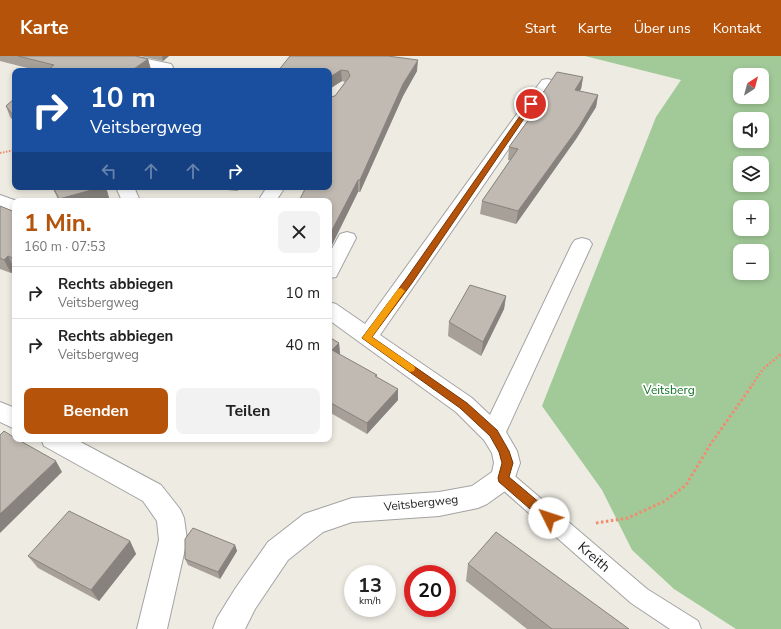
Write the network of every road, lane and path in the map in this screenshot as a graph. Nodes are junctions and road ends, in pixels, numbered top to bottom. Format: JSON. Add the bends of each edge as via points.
{"nodes":[{"id":1,"x":114,"y":56,"type":"edge"},
{"id":2,"x":175,"y":56,"type":"edge"},
{"id":3,"x":160,"y":68,"type":"edge"},
{"id":4,"x":165,"y":68,"type":"edge"},
{"id":5,"x":547,"y":83,"type":"dead end"},
{"id":6,"x":12,"y":151,"type":"edge"},
{"id":7,"x":0,"y":153,"type":"edge"},
{"id":8,"x":0,"y":200,"type":"edge"},
{"id":9,"x":12,"y":206,"type":"edge"},
{"id":10,"x":346,"y":238,"type":"dead end"},
{"id":11,"x":582,"y":244,"type":"dead end"},
{"id":12,"x":332,"y":266,"type":"edge"},
{"id":13,"x":332,"y":311,"type":"edge"},
{"id":14,"x":367,"y":338,"type":"junction"},
{"id":15,"x":781,"y":354,"type":"edge"},
{"id":16,"x":0,"y":411,"type":"edge"},
{"id":17,"x":12,"y":417,"type":"edge"},
{"id":18,"x":493,"y":433,"type":"junction"},
{"id":19,"x":58,"y":442,"type":"edge"},
{"id":20,"x":503,"y":478,"type":"junction"},
{"id":21,"x":561,"y":528,"type":"junction"},
{"id":22,"x":152,"y":629,"type":"edge"},
{"id":23,"x":228,"y":629,"type":"edge"},
{"id":24,"x":690,"y":629,"type":"edge"}],
"edges":[{"from":1,"to":3,"type":"street"},
{"from":2,"to":4,"type":"street"},
{"from":5,"to":14,"type":"street"},
{"from":6,"to":7,"type":"path"},
{"from":8,"to":9,"type":"street"},
{"from":10,"to":12,"type":"street"},
{"from":11,"to":18,"type":"street"},
{"from":13,"to":14,"type":"street"},
{"from":14,"to":18,"type":"street","via":[[464,406]]},
{"from":15,"to":21,"type":"path","via":[[764,369],[710,445],[686,485],[676,493],[665,501],[628,518]]},
{"from":16,"to":17,"type":"street"},
{"from":18,"to":20,"type":"street","via":[[508,463]]},
{"from":19,"to":22,"type":"street","via":[[152,494],[170,518],[173,540]]},
{"from":20,"to":21,"type":"lane","name":"Kreith"},
{"from":20,"to":23,"type":"street","name":"Veitsbergweg","via":[[478,496],[439,504],[352,510],[314,524],[278,551],[244,599]]},
{"from":21,"to":24,"type":"lane","name":"Kreith","via":[[639,596]]}]}
